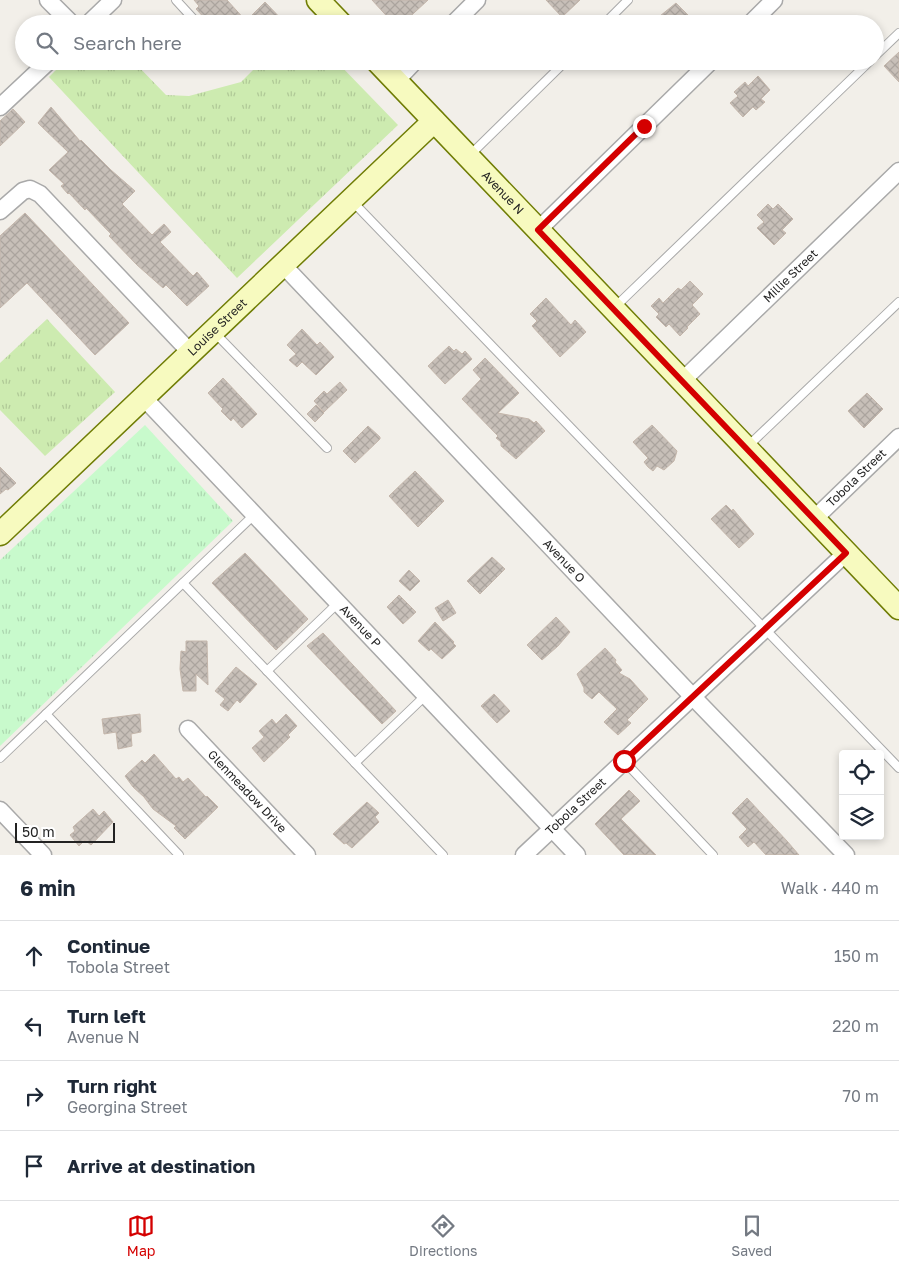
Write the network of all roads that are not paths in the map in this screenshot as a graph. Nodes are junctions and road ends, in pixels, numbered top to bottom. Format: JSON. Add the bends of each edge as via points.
{"nodes":[{"id":1,"x":48,"y":0,"type":"edge"},
{"id":2,"x":113,"y":0,"type":"edge"},
{"id":3,"x":176,"y":0,"type":"edge"},
{"id":4,"x":318,"y":0,"type":"edge"},
{"id":5,"x":477,"y":0,"type":"edge"},
{"id":6,"x":628,"y":0,"type":"edge"},
{"id":7,"x":774,"y":0,"type":"edge"},
{"id":8,"x":63,"y":15,"type":"edge"},
{"id":9,"x":97,"y":15,"type":"edge"},
{"id":10,"x":190,"y":15,"type":"edge"},
{"id":11,"x":332,"y":15,"type":"edge"},
{"id":12,"x":462,"y":15,"type":"edge"},
{"id":13,"x":613,"y":15,"type":"edge"},
{"id":14,"x":759,"y":15,"type":"edge"},
{"id":15,"x":899,"y":33,"type":"edge"},
{"id":16,"x":884,"y":47,"type":"edge"},
{"id":17,"x":39,"y":70,"type":"edge"},
{"id":18,"x":386,"y":70,"type":"edge"},
{"id":19,"x":406,"y":70,"type":"edge"},
{"id":20,"x":557,"y":70,"type":"edge"},
{"id":21,"x":702,"y":70,"type":"edge"},
{"id":22,"x":861,"y":70,"type":"edge"},
{"id":23,"x":396,"y":81,"type":"junction"},
{"id":24,"x":0,"y":107,"type":"edge"},
{"id":25,"x":434,"y":121,"type":"junction"},
{"id":26,"x":468,"y":157,"type":"junction"},
{"id":27,"x":899,"y":171,"type":"edge"},
{"id":28,"x":350,"y":200,"type":"junction"},
{"id":29,"x":0,"y":210,"type":"edge"},
{"id":30,"x":538,"y":230,"type":"junction"},
{"id":31,"x":282,"y":265,"type":"junction"},
{"id":32,"x":899,"y":302,"type":"edge"},
{"id":33,"x":614,"y":309,"type":"junction"},
{"id":34,"x":213,"y":330,"type":"junction"},
{"id":35,"x":190,"y":352,"type":"junction"},
{"id":36,"x":682,"y":381,"type":"junction"},
{"id":37,"x":143,"y":397,"type":"junction"},
{"id":38,"x":899,"y":436,"type":"edge"},
{"id":39,"x":327,"y":448,"type":"dead end"},
{"id":40,"x":746,"y":448,"type":"junction"},
{"id":41,"x":254,"y":515,"type":"junction"},
{"id":42,"x":814,"y":518,"type":"junction"},
{"id":43,"x":0,"y":534,"type":"edge"},
{"id":44,"x":846,"y":553,"type":"junction"},
{"id":45,"x":182,"y":583,"type":"junction"},
{"id":46,"x":894,"y":599,"type":"edge"},
{"id":47,"x":338,"y":603,"type":"junction"},
{"id":48,"x":765,"y":629,"type":"junction"},
{"id":49,"x":267,"y":671,"type":"junction"},
{"id":50,"x":426,"y":695,"type":"junction"},
{"id":51,"x":693,"y":697,"type":"junction"},
{"id":52,"x":46,"y":714,"type":"junction"},
{"id":53,"x":188,"y":729,"type":"dead end"},
{"id":54,"x":0,"y":758,"type":"edge"},
{"id":55,"x":624,"y":761,"type":"junction"},
{"id":56,"x":355,"y":763,"type":"junction"},
{"id":57,"x":899,"y":768,"type":"edge"},
{"id":58,"x":0,"y":810,"type":"edge"},
{"id":59,"x":552,"y":829,"type":"junction"},
{"id":60,"x":43,"y":855,"type":"edge"},
{"id":61,"x":179,"y":855,"type":"edge"},
{"id":62,"x":307,"y":855,"type":"edge"},
{"id":63,"x":443,"y":855,"type":"edge"},
{"id":64,"x":524,"y":855,"type":"edge"},
{"id":65,"x":577,"y":855,"type":"edge"},
{"id":66,"x":713,"y":855,"type":"edge"},
{"id":67,"x":846,"y":855,"type":"edge"}],
"edges":[{"from":1,"to":8,"type":"street"},
{"from":2,"to":9,"type":"street"},
{"from":3,"to":10,"type":"lane"},
{"from":4,"to":11,"type":"street"},
{"from":5,"to":12,"type":"street"},
{"from":6,"to":13,"type":"lane"},
{"from":7,"to":14,"type":"street"},
{"from":15,"to":16,"type":"lane"},
{"from":17,"to":24,"type":"street"},
{"from":18,"to":23,"type":"street","name":"Avenue N"},
{"from":19,"to":23,"type":"street"},
{"from":20,"to":26,"type":"lane"},
{"from":21,"to":30,"type":"street"},
{"from":22,"to":33,"type":"lane"},
{"from":23,"to":25,"type":"street","name":"Avenue N"},
{"from":25,"to":26,"type":"street","name":"Avenue N"},
{"from":25,"to":28,"type":"street","name":"Louise Street"},
{"from":26,"to":30,"type":"street","name":"Avenue N"},
{"from":27,"to":36,"type":"street","name":"Millie Street"},
{"from":28,"to":31,"type":"street","name":"Louise Street"},
{"from":28,"to":48,"type":"lane"},
{"from":29,"to":35,"type":"street","via":[[23,191],[30,189],[40,194]]},
{"from":30,"to":33,"type":"street","name":"Avenue N"},
{"from":31,"to":34,"type":"street","name":"Louise Street"},
{"from":31,"to":51,"type":"street","name":"Avenue O"},
{"from":32,"to":40,"type":"lane"},
{"from":33,"to":36,"type":"street","name":"Avenue N"},
{"from":34,"to":35,"type":"street","name":"Louise Street"},
{"from":34,"to":39,"type":"lane"},
{"from":35,"to":37,"type":"street","name":"Louise Street"},
{"from":36,"to":40,"type":"street","name":"Avenue N"},
{"from":37,"to":41,"type":"street","name":"Avenue P"},
{"from":37,"to":43,"type":"street","name":"Louise Street"},
{"from":38,"to":42,"type":"street","name":"Tobola Street"},
{"from":40,"to":42,"type":"street","name":"Avenue N"},
{"from":41,"to":45,"type":"lane"},
{"from":41,"to":47,"type":"street","name":"Avenue P"},
{"from":42,"to":44,"type":"street","name":"Avenue N"},
{"from":44,"to":46,"type":"street","name":"Avenue N"},
{"from":44,"to":48,"type":"street","name":"Tobola Street"},
{"from":45,"to":49,"type":"lane"},
{"from":45,"to":52,"type":"lane"},
{"from":47,"to":49,"type":"lane"},
{"from":47,"to":50,"type":"street","name":"Avenue P"},
{"from":48,"to":51,"type":"street","name":"Tobola Street"},
{"from":48,"to":57,"type":"lane"},
{"from":49,"to":56,"type":"lane"},
{"from":50,"to":56,"type":"lane"},
{"from":50,"to":59,"type":"street","name":"Avenue P"},
{"from":51,"to":55,"type":"street","name":"Tobola Street"},
{"from":51,"to":67,"type":"street","name":"Avenue O"},
{"from":52,"to":54,"type":"lane"},
{"from":52,"to":61,"type":"lane"},
{"from":53,"to":62,"type":"street","name":"Glenmeadow Drive"},
{"from":55,"to":59,"type":"street","name":"Tobola Street"},
{"from":55,"to":66,"type":"lane"},
{"from":56,"to":63,"type":"lane"},
{"from":58,"to":60,"type":"street"},
{"from":59,"to":64,"type":"street","name":"Tobola Street"},
{"from":59,"to":65,"type":"street","name":"Avenue P"}]}
